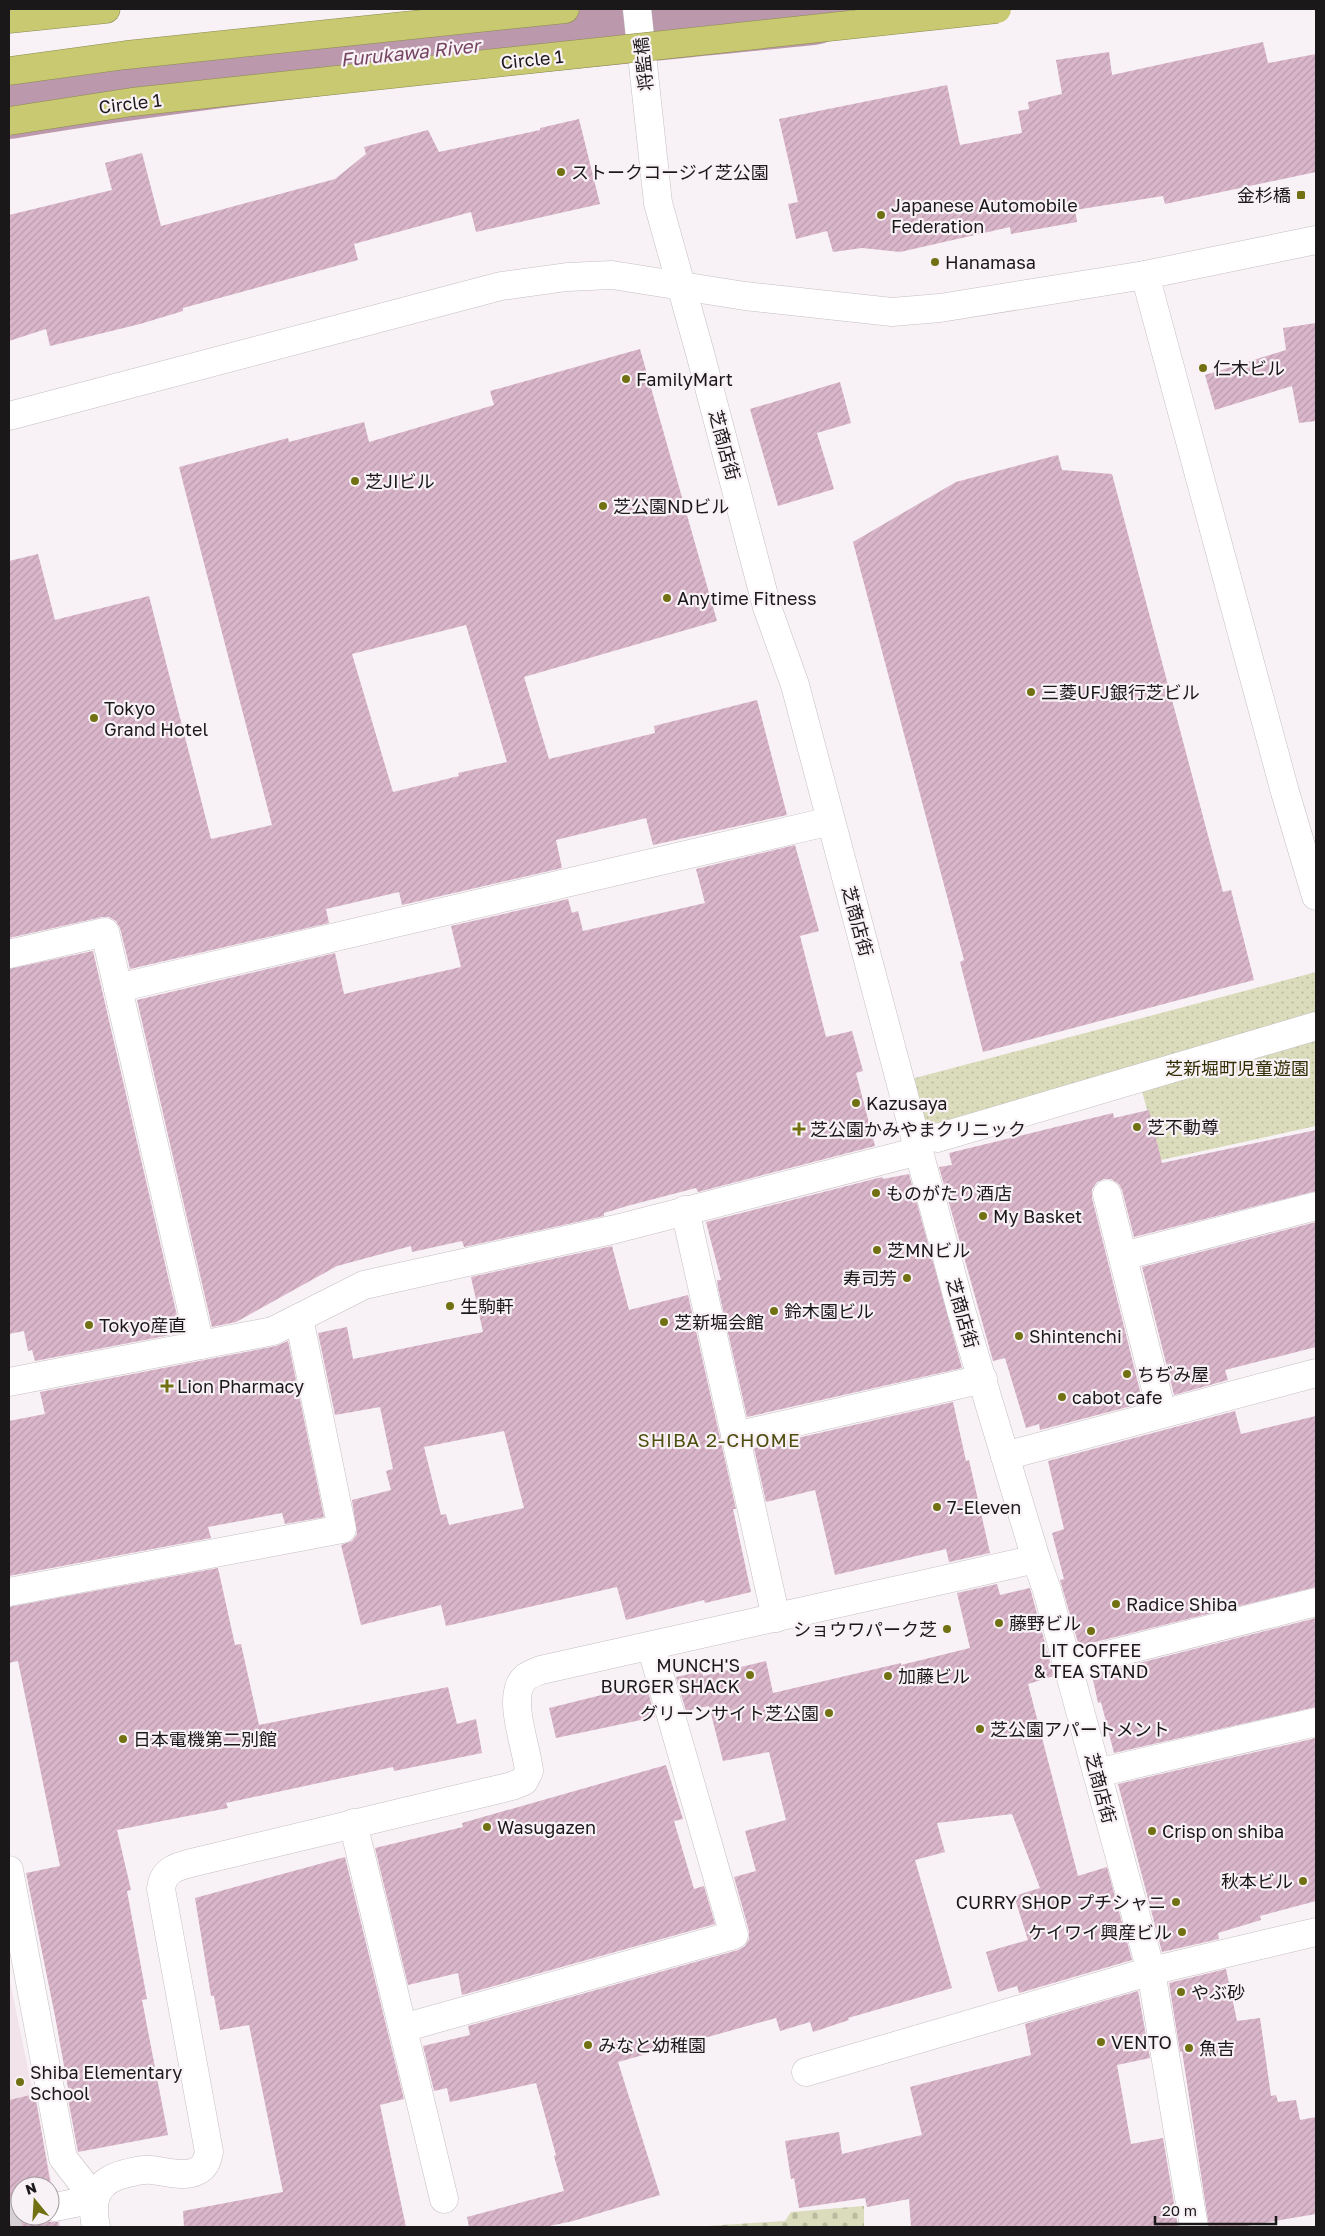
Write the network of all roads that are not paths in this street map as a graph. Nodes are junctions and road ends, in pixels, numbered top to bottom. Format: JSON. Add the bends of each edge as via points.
{"nodes":[{"id":1,"x":106,"y":9,"type":"edge"},
{"id":2,"x":565,"y":9,"type":"edge"},
{"id":3,"x":637,"y":9,"type":"edge"},
{"id":4,"x":997,"y":9,"type":"edge"},
{"id":5,"x":9,"y":19,"type":"edge"},
{"id":6,"x":9,"y":71,"type":"edge"},
{"id":7,"x":9,"y":121,"type":"edge"},
{"id":8,"x":1316,"y":240,"type":"edge"},
{"id":9,"x":1145,"y":275,"type":"junction"},
{"id":10,"x":680,"y":286,"type":"junction"},
{"id":11,"x":9,"y":416,"type":"edge"},
{"id":12,"x":831,"y":821,"type":"junction"},
{"id":13,"x":1316,"y":896,"type":"edge"},
{"id":14,"x":9,"y":954,"type":"edge"},
{"id":15,"x":118,"y":988,"type":"junction"},
{"id":16,"x":1316,"y":1026,"type":"edge"},
{"id":17,"x":928,"y":1145,"type":"junction"},
{"id":18,"x":1107,"y":1194,"type":"dead end"},
{"id":19,"x":1316,"y":1206,"type":"edge"},
{"id":20,"x":685,"y":1210,"type":"junction"},
{"id":21,"x":1123,"y":1256,"type":"junction"},
{"id":22,"x":298,"y":1318,"type":"junction"},
{"id":23,"x":200,"y":1345,"type":"junction"},
{"id":24,"x":1316,"y":1373,"type":"edge"},
{"id":25,"x":983,"y":1379,"type":"junction"},
{"id":26,"x":9,"y":1382,"type":"edge"},
{"id":27,"x":1162,"y":1413,"type":"junction"},
{"id":28,"x":735,"y":1436,"type":"junction"},
{"id":29,"x":1005,"y":1456,"type":"junction"},
{"id":30,"x":1036,"y":1559,"type":"junction"},
{"id":31,"x":9,"y":1592,"type":"edge"},
{"id":32,"x":1316,"y":1602,"type":"edge"},
{"id":33,"x":776,"y":1618,"type":"junction"},
{"id":34,"x":651,"y":1646,"type":"junction"},
{"id":35,"x":1068,"y":1664,"type":"junction"},
{"id":36,"x":1316,"y":1722,"type":"edge"},
{"id":37,"x":1097,"y":1773,"type":"junction"},
{"id":38,"x":353,"y":1823,"type":"junction"},
{"id":39,"x":9,"y":1870,"type":"edge"},
{"id":40,"x":1316,"y":1932,"type":"edge"},
{"id":41,"x":1150,"y":1971,"type":"junction"},
{"id":42,"x":403,"y":2028,"type":"junction"},
{"id":43,"x":806,"y":2072,"type":"dead end"},
{"id":44,"x":94,"y":2199,"type":"junction"},
{"id":45,"x":444,"y":2199,"type":"dead end"},
{"id":46,"x":60,"y":2206,"type":"edge"},
{"id":47,"x":96,"y":2227,"type":"edge"},
{"id":48,"x":1194,"y":2227,"type":"edge"}],
"edges":[{"from":1,"to":5,"type":"highway"},
{"from":2,"to":6,"type":"highway","via":[[126,55]]},
{"from":3,"to":10,"type":"street","name":"将監橋","via":[[658,203]]},
{"from":4,"to":7,"type":"highway","name":"Circle 1","bridge":true,"via":[[142,101]]},
{"from":8,"to":9,"type":"street"},
{"from":9,"to":10,"type":"street","via":[[940,308],[892,312]]},
{"from":9,"to":13,"type":"street"},
{"from":10,"to":11,"type":"street","via":[[612,275],[501,286]]},
{"from":10,"to":12,"type":"street","name":"芝商店街","via":[[767,607],[795,685]]},
{"from":12,"to":15,"type":"street"},
{"from":12,"to":17,"type":"street","name":"芝商店街"},
{"from":14,"to":15,"type":"street","via":[[105,932]]},
{"from":15,"to":23,"type":"street"},
{"from":16,"to":17,"type":"street"},
{"from":17,"to":20,"type":"street"},
{"from":17,"to":25,"type":"street","name":"芝商店街","via":[[961,1310]]},
{"from":18,"to":21,"type":"street"},
{"from":19,"to":21,"type":"street"},
{"from":20,"to":22,"type":"street","via":[[364,1286]]},
{"from":20,"to":28,"type":"street"},
{"from":21,"to":27,"type":"street"},
{"from":22,"to":23,"type":"street","via":[[273,1331]]},
{"from":22,"to":31,"type":"street","via":[[342,1529]]},
{"from":23,"to":26,"type":"street"},
{"from":24,"to":27,"type":"street"},
{"from":25,"to":28,"type":"street"},
{"from":25,"to":29,"type":"street","name":"芝商店街"},
{"from":27,"to":29,"type":"street"},
{"from":28,"to":33,"type":"street"},
{"from":29,"to":30,"type":"street","name":"芝商店街"},
{"from":30,"to":33,"type":"street"},
{"from":30,"to":35,"type":"street","name":"芝商店街"},
{"from":32,"to":35,"type":"street"},
{"from":33,"to":34,"type":"street"},
{"from":34,"to":38,"type":"street","via":[[541,1670],[526,1677],[518,1689],[516,1704],[529,1771],[524,1781]]},
{"from":34,"to":42,"type":"street","via":[[734,1935]]},
{"from":35,"to":37,"type":"street","name":"芝商店街"},
{"from":36,"to":37,"type":"street"},
{"from":37,"to":41,"type":"street","name":"芝商店街"},
{"from":38,"to":42,"type":"street"},
{"from":38,"to":44,"type":"street","via":[[178,1866],[162,1880],[161,1889],[209,2152],[206,2164],[196,2172],[148,2170],[111,2177],[100,2186]]},
{"from":39,"to":44,"type":"street","via":[[63,2158]]},
{"from":40,"to":41,"type":"street"},
{"from":41,"to":43,"type":"street"},
{"from":41,"to":48,"type":"street","name":"芝商店街"},
{"from":42,"to":45,"type":"street"},
{"from":44,"to":46,"type":"street"},
{"from":44,"to":47,"type":"street"}]}
